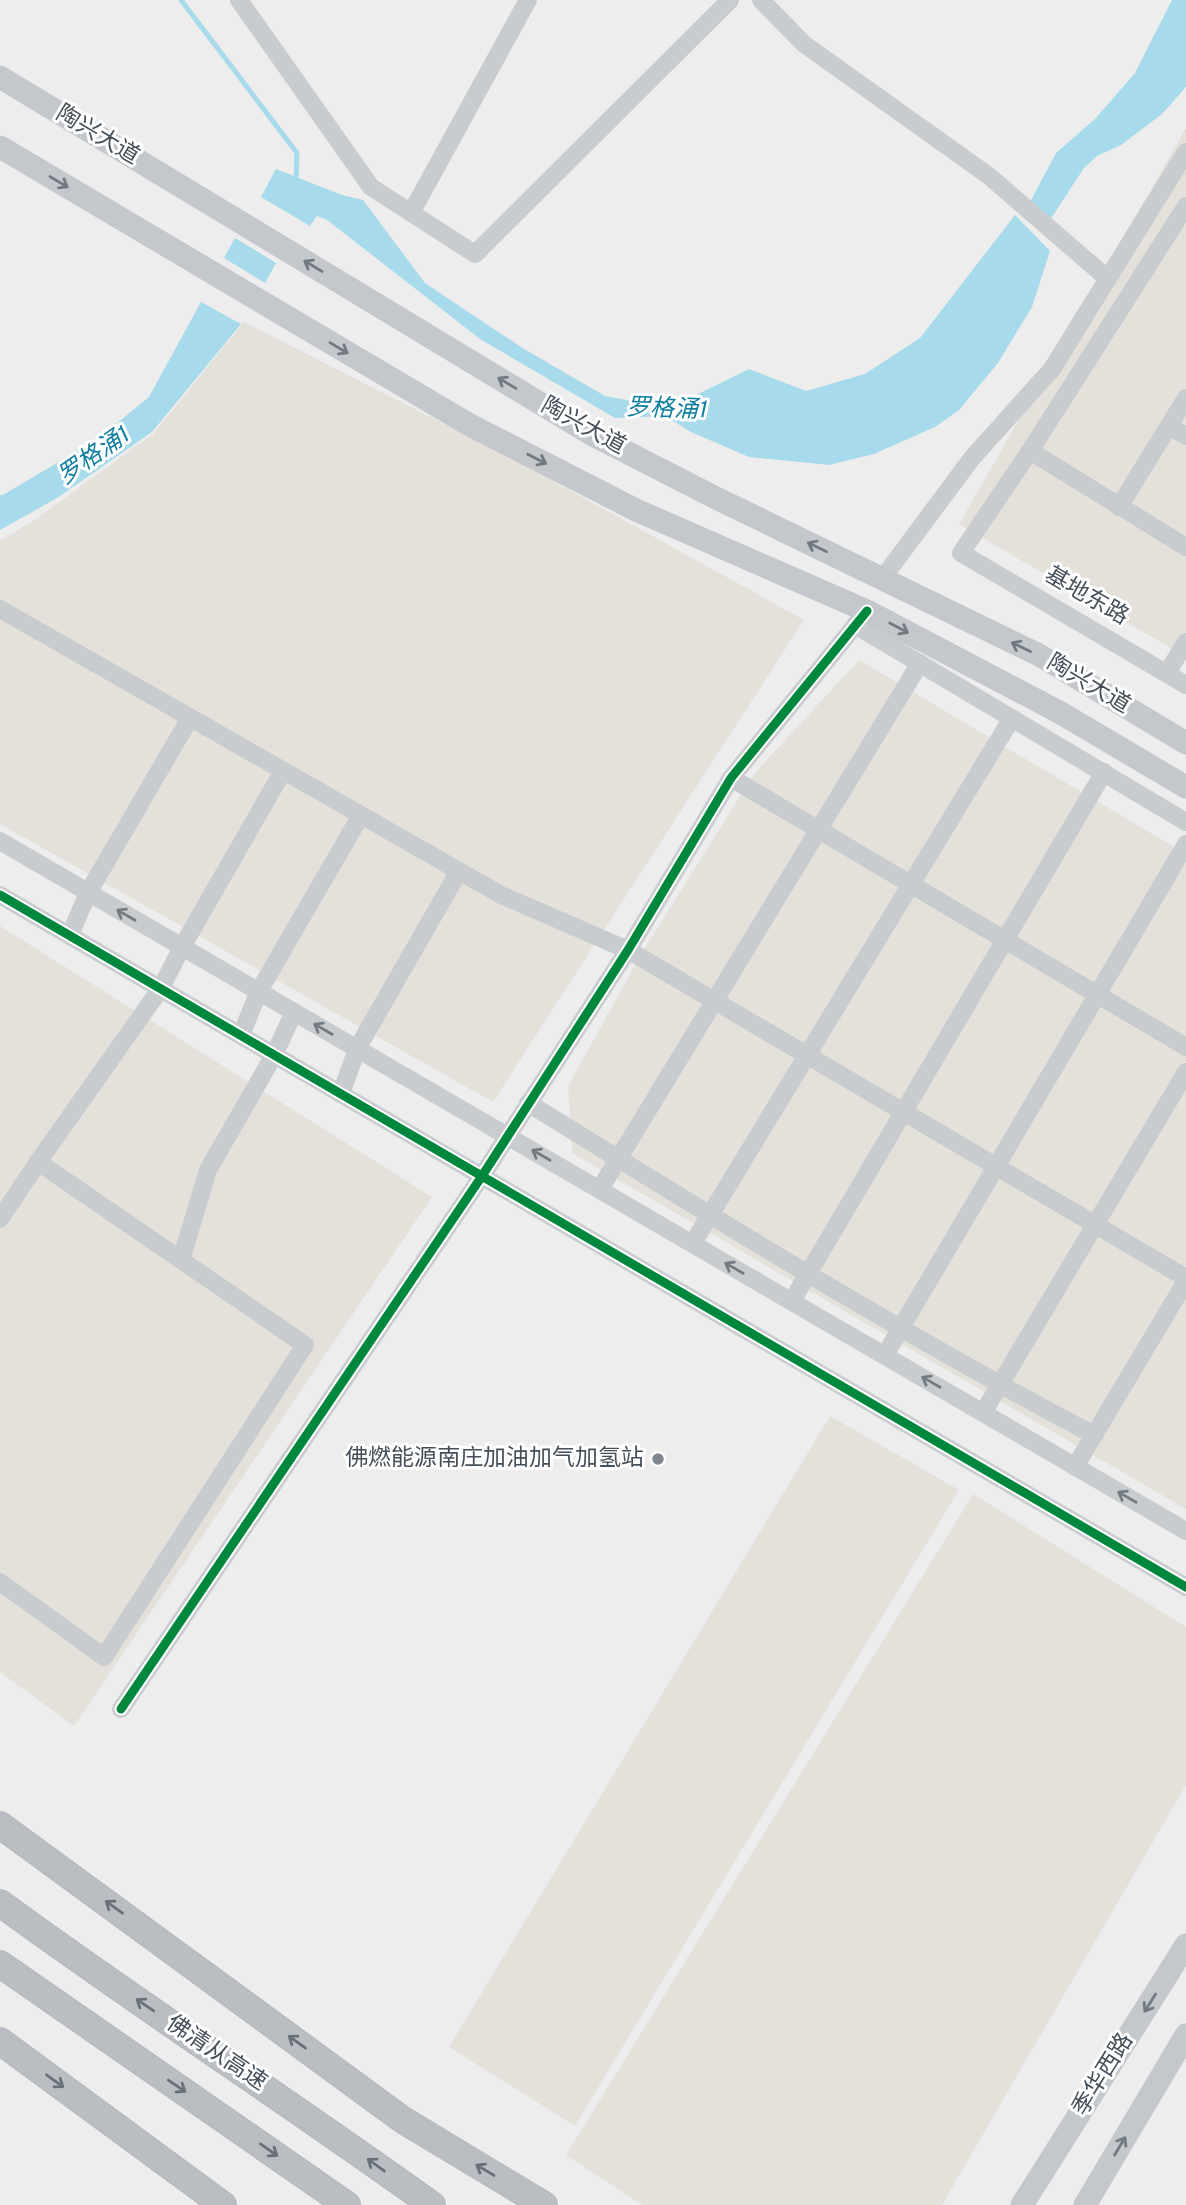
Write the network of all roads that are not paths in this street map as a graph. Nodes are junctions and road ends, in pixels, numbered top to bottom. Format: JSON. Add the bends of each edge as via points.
{"nodes":[{"id":1,"x":528,"y":0,"type":"edge"},
{"id":2,"x":730,"y":0,"type":"edge"},
{"id":3,"x":761,"y":0,"type":"edge"},
{"id":4,"x":248,"y":4,"type":"edge"},
{"id":5,"x":0,"y":77,"type":"edge"},
{"id":6,"x":0,"y":147,"type":"edge"},
{"id":7,"x":1186,"y":152,"type":"edge"},
{"id":8,"x":1186,"y":206,"type":"edge"},
{"id":9,"x":411,"y":213,"type":"junction"},
{"id":10,"x":1108,"y":279,"type":"junction"},
{"id":11,"x":1186,"y":397,"type":"edge"},
{"id":12,"x":1169,"y":426,"type":"junction"},
{"id":13,"x":1186,"y":436,"type":"edge"},
{"id":14,"x":1030,"y":451,"type":"junction"},
{"id":15,"x":1119,"y":507,"type":"junction"},
{"id":16,"x":1186,"y":547,"type":"edge"},
{"id":17,"x":882,"y":579,"type":"junction"},
{"id":18,"x":0,"y":609,"type":"edge"},
{"id":19,"x":861,"y":618,"type":"junction"},
{"id":20,"x":1186,"y":642,"type":"edge"},
{"id":21,"x":920,"y":663,"type":"junction"},
{"id":22,"x":1167,"y":673,"type":"junction"},
{"id":23,"x":1186,"y":685,"type":"edge"},
{"id":24,"x":190,"y":718,"type":"junction"},
{"id":25,"x":1012,"y":718,"type":"junction"},
{"id":26,"x":1186,"y":743,"type":"edge"},
{"id":27,"x":283,"y":771,"type":"junction"},
{"id":28,"x":1104,"y":772,"type":"junction"},
{"id":29,"x":732,"y":778,"type":"junction"},
{"id":30,"x":1186,"y":787,"type":"edge"},
{"id":31,"x":361,"y":815,"type":"junction"},
{"id":32,"x":1186,"y":822,"type":"edge"},
{"id":33,"x":819,"y":830,"type":"junction"},
{"id":34,"x":0,"y":842,"type":"edge"},
{"id":35,"x":1186,"y":844,"type":"edge"},
{"id":36,"x":459,"y":871,"type":"junction"},
{"id":37,"x":911,"y":884,"type":"junction"},
{"id":38,"x":88,"y":892,"type":"junction"},
{"id":39,"x":0,"y":895,"type":"edge"},
{"id":40,"x":69,"y":935,"type":"junction"},
{"id":41,"x":1005,"y":939,"type":"junction"},
{"id":42,"x":182,"y":947,"type":"junction"},
{"id":43,"x":628,"y":950,"type":"junction"},
{"id":44,"x":161,"y":988,"type":"junction"},
{"id":45,"x":259,"y":991,"type":"junction"},
{"id":46,"x":1097,"y":994,"type":"junction"},
{"id":47,"x":714,"y":1002,"type":"junction"},
{"id":48,"x":294,"y":1012,"type":"junction"},
{"id":49,"x":241,"y":1035,"type":"junction"},
{"id":50,"x":1186,"y":1047,"type":"edge"},
{"id":51,"x":357,"y":1048,"type":"junction"},
{"id":52,"x":274,"y":1055,"type":"junction"},
{"id":53,"x":806,"y":1056,"type":"junction"},
{"id":54,"x":1186,"y":1072,"type":"edge"},
{"id":55,"x":341,"y":1094,"type":"junction"},
{"id":56,"x":528,"y":1103,"type":"junction"},
{"id":57,"x":903,"y":1113,"type":"junction"},
{"id":58,"x":507,"y":1135,"type":"junction"},
{"id":59,"x":619,"y":1159,"type":"junction"},
{"id":60,"x":38,"y":1162,"type":"junction"},
{"id":61,"x":996,"y":1167,"type":"junction"},
{"id":62,"x":482,"y":1176,"type":"junction"},
{"id":63,"x":600,"y":1189,"type":"junction"},
{"id":64,"x":710,"y":1215,"type":"junction"},
{"id":65,"x":0,"y":1219,"type":"edge"},
{"id":66,"x":1095,"y":1225,"type":"junction"},
{"id":67,"x":693,"y":1244,"type":"junction"},
{"id":68,"x":181,"y":1260,"type":"junction"},
{"id":69,"x":808,"y":1273,"type":"junction"},
{"id":70,"x":1186,"y":1279,"type":"edge"},
{"id":71,"x":792,"y":1301,"type":"junction"},
{"id":72,"x":901,"y":1328,"type":"junction"},
{"id":73,"x":884,"y":1355,"type":"junction"},
{"id":74,"x":1000,"y":1386,"type":"junction"},
{"id":75,"x":984,"y":1413,"type":"junction"},
{"id":76,"x":1094,"y":1435,"type":"junction"},
{"id":77,"x":1075,"y":1467,"type":"junction"},
{"id":78,"x":1186,"y":1531,"type":"edge"},
{"id":79,"x":0,"y":1581,"type":"edge"},
{"id":80,"x":1186,"y":1587,"type":"edge"},
{"id":81,"x":121,"y":1709,"type":"dead end"},
{"id":82,"x":0,"y":1825,"type":"edge"},
{"id":83,"x":0,"y":1903,"type":"edge"},
{"id":84,"x":1186,"y":1945,"type":"edge"},
{"id":85,"x":0,"y":1964,"type":"edge"},
{"id":86,"x":1186,"y":2035,"type":"edge"},
{"id":87,"x":0,"y":2040,"type":"edge"},
{"id":88,"x":223,"y":2205,"type":"edge"},
{"id":89,"x":347,"y":2205,"type":"edge"},
{"id":90,"x":432,"y":2205,"type":"edge"},
{"id":91,"x":544,"y":2205,"type":"edge"},
{"id":92,"x":1022,"y":2205,"type":"edge"},
{"id":93,"x":1085,"y":2205,"type":"edge"}],
"edges":[{"from":1,"to":9,"type":"street"},
{"from":2,"to":9,"type":"street","via":[[475,254]]},
{"from":3,"to":10,"type":"street","via":[[804,44],[989,176]]},
{"from":4,"to":9,"type":"street","via":[[371,187]]},
{"from":17,"to":5,"type":"main road","name":"陶兴大道","one_way":true,"via":[[591,434]]},
{"from":6,"to":19,"type":"main road","name":"陶兴大道","one_way":true,"via":[[468,424]]},
{"from":7,"to":10,"type":"street"},
{"from":8,"to":14,"type":"street"},
{"from":10,"to":17,"type":"street","via":[[1052,369],[972,458]]},
{"from":11,"to":12,"type":"street"},
{"from":12,"to":13,"type":"street"},
{"from":12,"to":15,"type":"street"},
{"from":14,"to":15,"type":"street"},
{"from":14,"to":22,"type":"street","name":"基地东路","via":[[961,553]]},
{"from":15,"to":16,"type":"street"},
{"from":26,"to":17,"type":"main road","name":"陶兴大道","one_way":true,"via":[[1039,655]]},
{"from":18,"to":24,"type":"street"},
{"from":19,"to":21,"type":"street"},
{"from":19,"to":29,"type":"street"},
{"from":19,"to":30,"type":"main road","name":"陶兴大道","one_way":true,"via":[[1059,712]]},
{"from":20,"to":22,"type":"street"},
{"from":21,"to":25,"type":"street"},
{"from":21,"to":33,"type":"street"},
{"from":22,"to":23,"type":"street","name":"基地东路"},
{"from":24,"to":27,"type":"street"},
{"from":24,"to":38,"type":"street"},
{"from":25,"to":28,"type":"street"},
{"from":25,"to":37,"type":"street"},
{"from":27,"to":31,"type":"street"},
{"from":27,"to":42,"type":"street"},
{"from":28,"to":32,"type":"street"},
{"from":28,"to":41,"type":"street"},
{"from":29,"to":33,"type":"street"},
{"from":29,"to":43,"type":"street"},
{"from":31,"to":36,"type":"street"},
{"from":31,"to":45,"type":"street"},
{"from":33,"to":37,"type":"street"},
{"from":33,"to":47,"type":"street"},
{"from":34,"to":38,"type":"street"},
{"from":35,"to":46,"type":"street"},
{"from":36,"to":43,"type":"street","via":[[501,895]]},
{"from":36,"to":51,"type":"street"},
{"from":37,"to":41,"type":"street"},
{"from":37,"to":53,"type":"street"},
{"from":38,"to":40,"type":"street"},
{"from":42,"to":38,"type":"street","one_way":true},
{"from":39,"to":40,"type":"street"},
{"from":40,"to":44,"type":"street"},
{"from":41,"to":46,"type":"street"},
{"from":41,"to":57,"type":"street"},
{"from":42,"to":44,"type":"street"},
{"from":42,"to":45,"type":"street"},
{"from":43,"to":47,"type":"street"},
{"from":43,"to":56,"type":"street"},
{"from":44,"to":49,"type":"street"},
{"from":44,"to":60,"type":"street"},
{"from":45,"to":48,"type":"street"},
{"from":45,"to":49,"type":"street"},
{"from":46,"to":50,"type":"street"},
{"from":46,"to":61,"type":"street"},
{"from":47,"to":53,"type":"street"},
{"from":47,"to":59,"type":"street"},
{"from":51,"to":48,"type":"street","one_way":true},
{"from":48,"to":52,"type":"street"},
{"from":49,"to":52,"type":"street"},
{"from":51,"to":55,"type":"street"},
{"from":51,"to":58,"type":"street"},
{"from":52,"to":55,"type":"street"},
{"from":52,"to":68,"type":"street","via":[[208,1170]]},
{"from":53,"to":57,"type":"street"},
{"from":53,"to":64,"type":"street"},
{"from":54,"to":66,"type":"street"},
{"from":55,"to":62,"type":"street"},
{"from":56,"to":58,"type":"street"},
{"from":56,"to":59,"type":"street"},
{"from":57,"to":61,"type":"street"},
{"from":57,"to":69,"type":"street"},
{"from":58,"to":62,"type":"street"},
{"from":63,"to":58,"type":"street","one_way":true},
{"from":59,"to":63,"type":"street"},
{"from":59,"to":64,"type":"street"},
{"from":60,"to":65,"type":"street"},
{"from":60,"to":68,"type":"street"},
{"from":61,"to":66,"type":"street"},
{"from":61,"to":72,"type":"street"},
{"from":62,"to":80,"type":"street"},
{"from":62,"to":81,"type":"street"},
{"from":63,"to":67,"type":"street"},
{"from":64,"to":67,"type":"street"},
{"from":64,"to":69,"type":"street"},
{"from":66,"to":70,"type":"street"},
{"from":66,"to":74,"type":"street"},
{"from":71,"to":67,"type":"street","one_way":true},
{"from":68,"to":79,"type":"street","via":[[305,1345],[104,1657]]},
{"from":69,"to":71,"type":"street"},
{"from":69,"to":72,"type":"street"},
{"from":70,"to":76,"type":"street"},
{"from":71,"to":73,"type":"street"},
{"from":72,"to":73,"type":"street"},
{"from":72,"to":74,"type":"street"},
{"from":75,"to":73,"type":"street","one_way":true},
{"from":74,"to":75,"type":"street"},
{"from":74,"to":76,"type":"street"},
{"from":75,"to":77,"type":"street"},
{"from":76,"to":77,"type":"street"},
{"from":78,"to":77,"type":"street","one_way":true},
{"from":91,"to":82,"type":"highway","one_way":true,"via":[[404,2120]]},
{"from":90,"to":83,"type":"highway","name":"佛清从高速","one_way":true},
{"from":84,"to":92,"type":"main road","name":"季华西路","one_way":true},
{"from":85,"to":89,"type":"highway","one_way":true},
{"from":93,"to":86,"type":"main road","one_way":true},
{"from":87,"to":88,"type":"highway","one_way":true}]}
